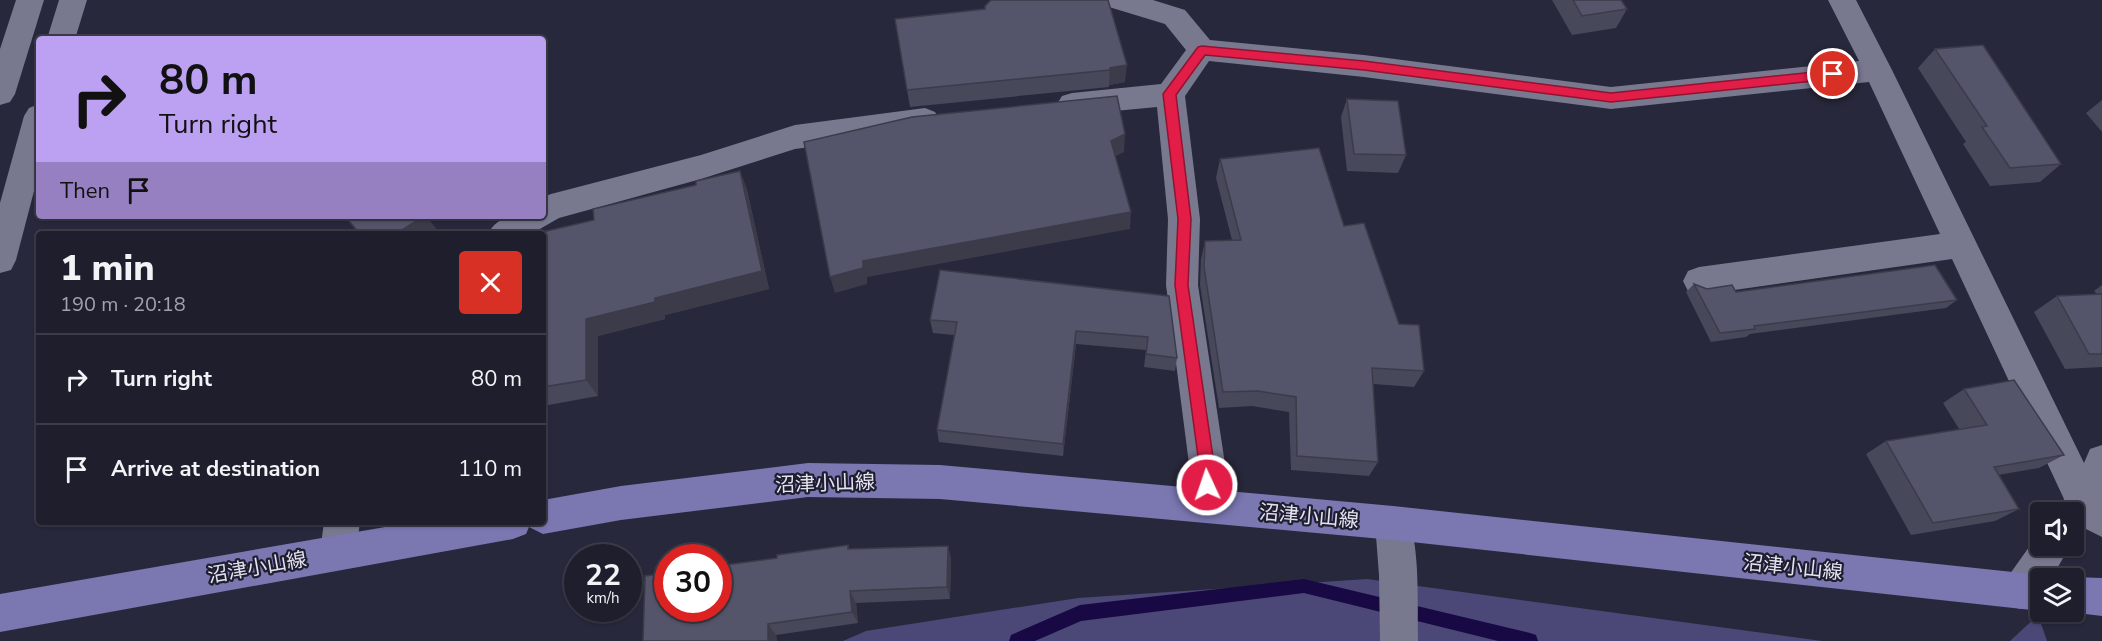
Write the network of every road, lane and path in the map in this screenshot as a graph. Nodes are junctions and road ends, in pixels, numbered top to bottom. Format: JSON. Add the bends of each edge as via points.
{"nodes":[{"id":1,"x":30,"y":0,"type":"edge"},
{"id":2,"x":73,"y":0,"type":"edge"},
{"id":3,"x":1119,"y":0,"type":"edge"},
{"id":4,"x":1842,"y":0,"type":"edge"},
{"id":5,"x":62,"y":36,"type":"edge"},
{"id":6,"x":1202,"y":50,"type":"junction"},
{"id":7,"x":1878,"y":70,"type":"junction"},
{"id":8,"x":0,"y":94,"type":"edge"},
{"id":9,"x":1170,"y":94,"type":"junction"},
{"id":10,"x":1041,"y":108,"type":"edge"},
{"id":11,"x":959,"y":116,"type":"edge"},
{"id":12,"x":36,"y":127,"type":"edge"},
{"id":13,"x":546,"y":209,"type":"edge"},
{"id":14,"x":530,"y":219,"type":"edge"},
{"id":15,"x":509,"y":231,"type":"edge"},
{"id":16,"x":1961,"y":244,"type":"junction"},
{"id":17,"x":0,"y":260,"type":"edge"},
{"id":18,"x":1699,"y":281,"type":"dead end"},
{"id":19,"x":2102,"y":461,"type":"edge"},
{"id":20,"x":1207,"y":506,"type":"junction"},
{"id":21,"x":2086,"y":513,"type":"edge"},
{"id":22,"x":546,"y":516,"type":"edge"},
{"id":23,"x":1393,"y":523,"type":"junction"},
{"id":24,"x":478,"y":525,"type":"edge"},
{"id":25,"x":340,"y":537,"type":"edge"},
{"id":26,"x":2030,"y":592,"type":"edge"},
{"id":27,"x":2084,"y":596,"type":"edge"},
{"id":28,"x":2102,"y":597,"type":"edge"},
{"id":29,"x":0,"y":613,"type":"edge"},
{"id":30,"x":1399,"y":641,"type":"edge"}],
"edges":[{"from":1,"to":8,"type":"street"},
{"from":2,"to":5,"type":"street"},
{"from":3,"to":6,"type":"street","via":[[1175,16]]},
{"from":4,"to":7,"type":"street"},
{"from":6,"to":7,"type":"street","via":[[1611,98]]},
{"from":6,"to":9,"type":"street"},
{"from":7,"to":16,"type":"street"},
{"from":9,"to":10,"type":"street"},
{"from":9,"to":20,"type":"street","via":[[1184,219],[1182,285],[1207,464]]},
{"from":11,"to":13,"type":"street","via":[[795,137]]},
{"from":12,"to":17,"type":"street"},
{"from":14,"to":15,"type":"street"},
{"from":16,"to":18,"type":"street"},
{"from":16,"to":21,"type":"street"},
{"from":19,"to":21,"type":"street"},
{"from":20,"to":22,"type":"main road","name":"沼津小山線","via":[[940,482],[808,480]]},
{"from":20,"to":23,"type":"main road","name":"沼津小山線"},
{"from":23,"to":26,"type":"main road","name":"沼津小山線"},
{"from":23,"to":30,"type":"street"},
{"from":24,"to":25,"type":"main road","name":"沼津小山線"},
{"from":25,"to":29,"type":"main road","name":"沼津小山線"},
{"from":27,"to":28,"type":"main road"}]}
